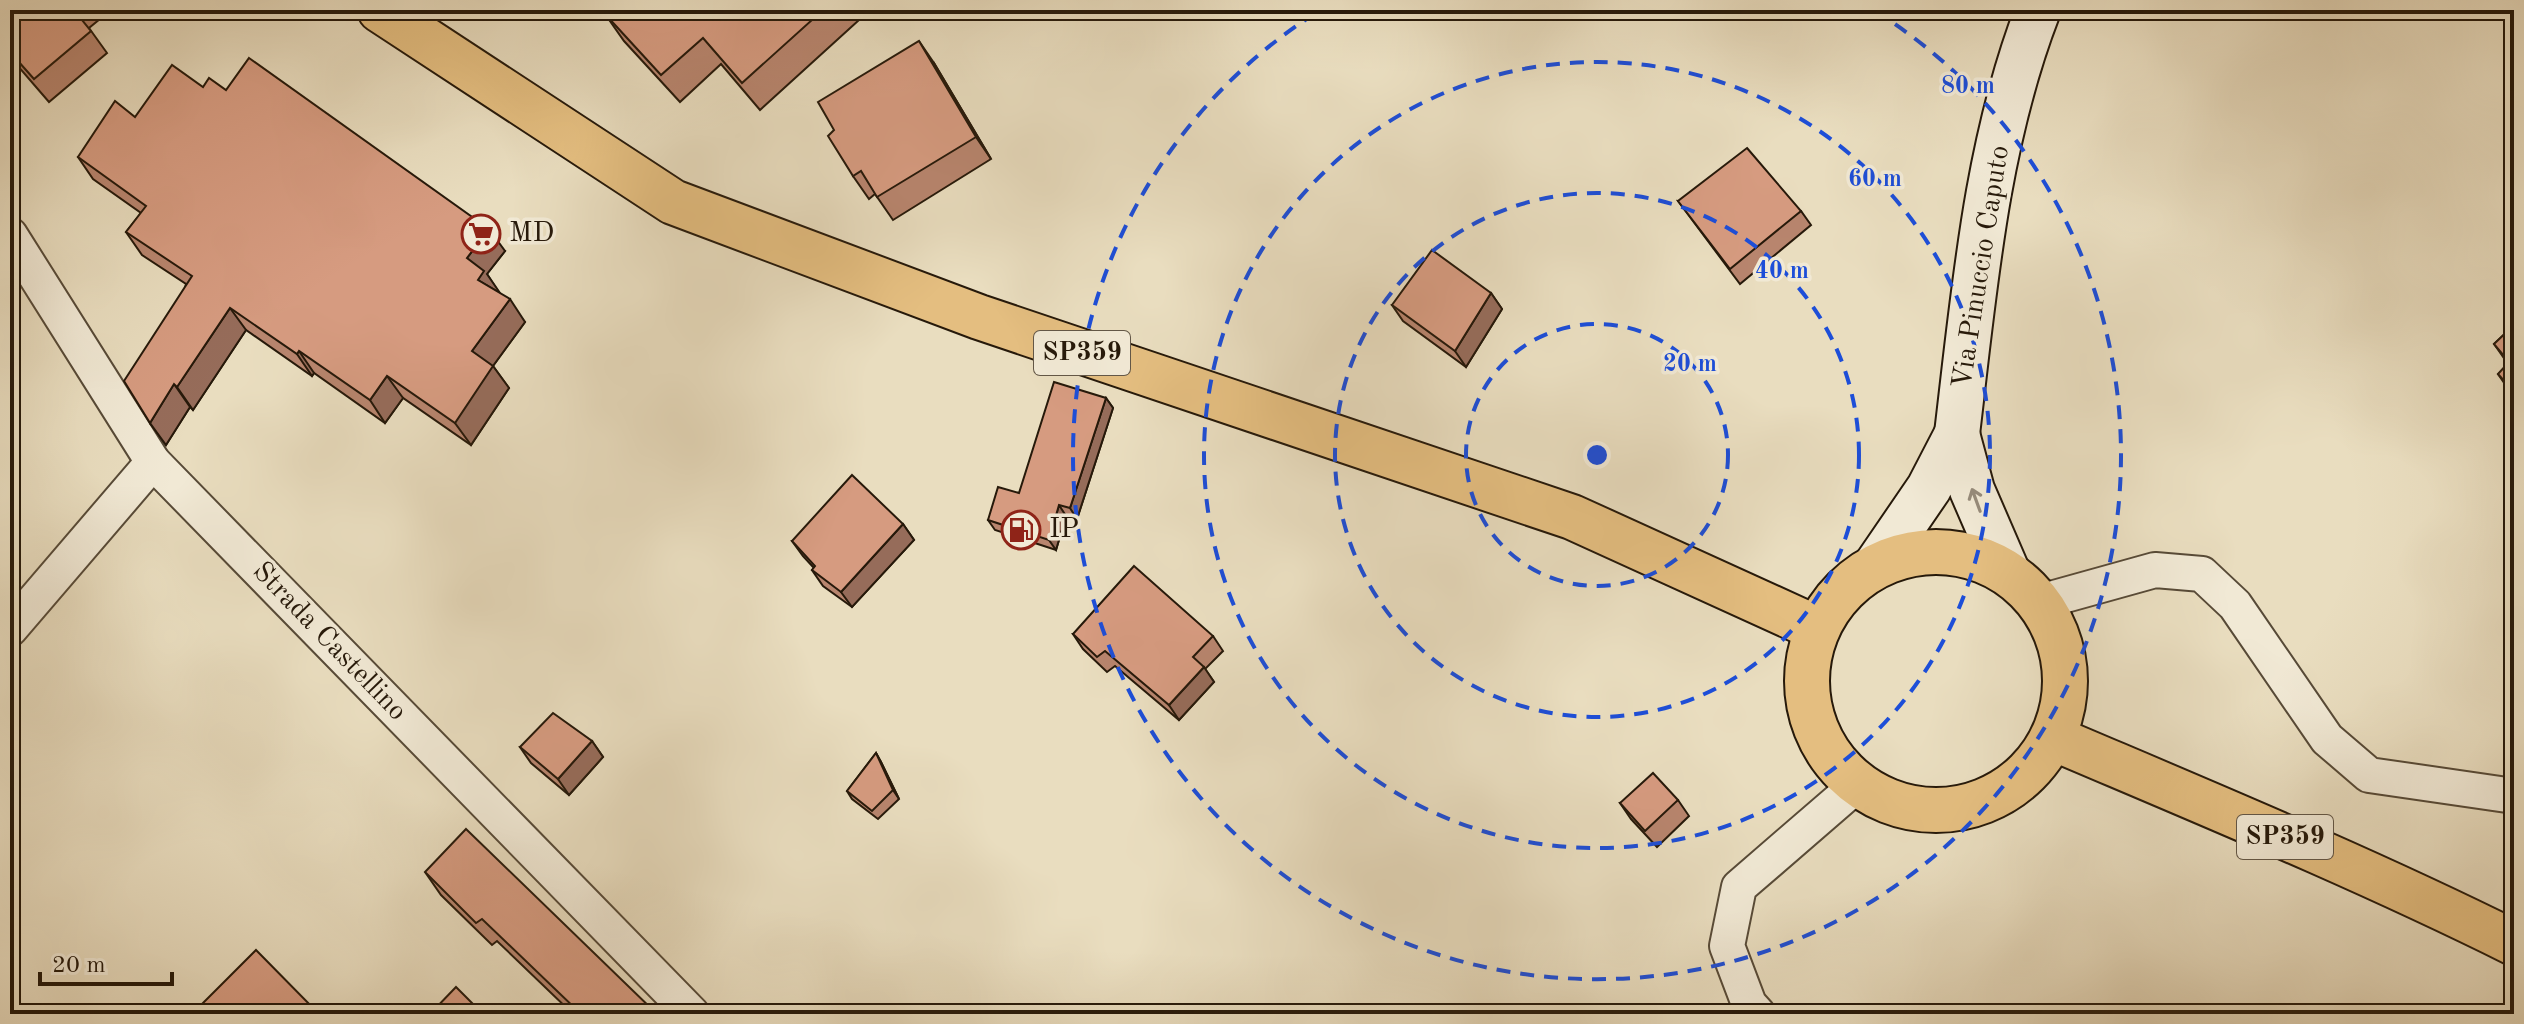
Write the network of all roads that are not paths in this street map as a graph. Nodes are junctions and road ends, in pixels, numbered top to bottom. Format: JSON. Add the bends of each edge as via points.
{"nodes":[{"id":1,"x":380,"y":10,"type":"edge"},
{"id":2,"x":2038,"y":10,"type":"edge"},
{"id":3,"x":10,"y":235,"type":"edge"},
{"id":4,"x":1957,"y":434,"type":"junction"},
{"id":5,"x":153,"y":462,"type":"junction"},
{"id":6,"x":1877,"y":564,"type":"junction"},
{"id":7,"x":2007,"y":571,"type":"junction"},
{"id":8,"x":2040,"y":602,"type":"junction"},
{"id":9,"x":1816,"y":628,"type":"junction"},
{"id":10,"x":10,"y":629,"type":"edge"},
{"id":11,"x":2053,"y":738,"type":"junction"},
{"id":12,"x":1857,"y":785,"type":"junction"},
{"id":13,"x":2514,"y":796,"type":"edge"},
{"id":14,"x":2514,"y":943,"type":"edge"},
{"id":15,"x":692,"y":1014,"type":"edge"},
{"id":16,"x":1758,"y":1014,"type":"edge"}],
"edges":[{"from":1,"to":9,"type":"main road","number":"SP359","via":[[673,202],[979,317],[1572,517]]},
{"from":2,"to":4,"type":"street","name":"Via Pinuccio Caputo","via":[[2009,105],[1982,231]]},
{"from":3,"to":5,"type":"street","name":"Strada Castellino"},
{"from":4,"to":6,"type":"street","via":[[1929,488]]},
{"from":7,"to":4,"type":"street","one_way":true,"via":[[1972,490]]},
{"from":5,"to":10,"type":"street"},
{"from":5,"to":15,"type":"street","name":"Strada Castellino"},
{"from":6,"to":7,"type":"main road","via":[[1920,551],[1965,554]]},
{"from":6,"to":9,"type":"main road","via":[[1841,591]]},
{"from":7,"to":8,"type":"main road"},
{"from":8,"to":11,"type":"main road","via":[[2058,633],[2066,668],[2064,704]]},
{"from":8,"to":13,"type":"street","via":[[2155,570],[2202,574],[2235,605],[2327,739],[2369,775]]},
{"from":9,"to":12,"type":"main road","via":[[1806,671],[1809,714],[1827,754]]},
{"from":11,"to":12,"type":"main road","via":[[2031,770],[2001,794],[1966,807],[1928,810],[1891,803]]},
{"from":11,"to":14,"type":"main road","number":"SP359"},
{"from":12,"to":16,"type":"street","via":[[1739,887],[1727,946],[1749,1004]]}]}
